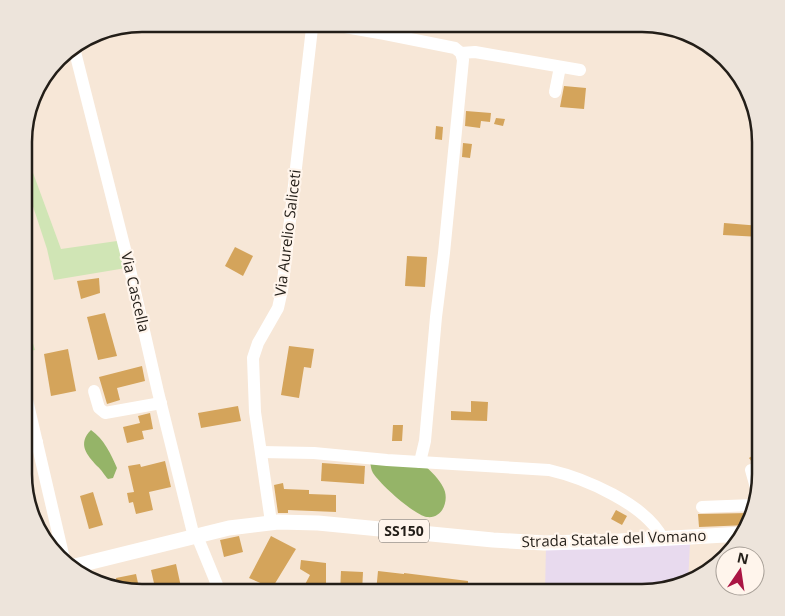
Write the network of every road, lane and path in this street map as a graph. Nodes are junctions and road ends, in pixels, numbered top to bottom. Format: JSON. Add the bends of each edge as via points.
{"nodes":[{"id":1,"x":312,"y":32,"type":"edge"},
{"id":2,"x":376,"y":32,"type":"edge"},
{"id":3,"x":462,"y":53,"type":"junction"},
{"id":4,"x":76,"y":55,"type":"edge"},
{"id":5,"x":560,"y":67,"type":"junction"},
{"id":6,"x":580,"y":70,"type":"dead end"},
{"id":7,"x":555,"y":92,"type":"dead end"},
{"id":8,"x":94,"y":391,"type":"dead end"},
{"id":9,"x":161,"y":403,"type":"junction"},
{"id":10,"x":33,"y":424,"type":"edge"},
{"id":11,"x":37,"y":442,"type":"junction"},
{"id":12,"x":33,"y":443,"type":"edge"},
{"id":13,"x":261,"y":452,"type":"junction"},
{"id":14,"x":420,"y":462,"type":"junction"},
{"id":15,"x":750,"y":470,"type":"dead end"},
{"id":16,"x":752,"y":476,"type":"edge"},
{"id":17,"x":748,"y":505,"type":"edge"},
{"id":18,"x":702,"y":507,"type":"dead end"},
{"id":19,"x":271,"y":522,"type":"junction"},
{"id":20,"x":734,"y":534,"type":"edge"},
{"id":21,"x":196,"y":537,"type":"junction"},
{"id":22,"x":663,"y":538,"type":"junction"},
{"id":23,"x":60,"y":546,"type":"edge"},
{"id":24,"x":81,"y":565,"type":"edge"},
{"id":25,"x":216,"y":583,"type":"edge"}],
"edges":[{"from":1,"to":13,"type":"street","name":"Via Aurelio Saliceti","via":[[282,290],[278,308],[253,358],[255,412]]},
{"from":2,"to":3,"type":"street","via":[[455,48]]},
{"from":3,"to":5,"type":"street"},
{"from":3,"to":14,"type":"street","via":[[425,440]]},
{"from":4,"to":9,"type":"street","name":"Via Cascella"},
{"from":5,"to":6,"type":"street"},
{"from":5,"to":7,"type":"street"},
{"from":8,"to":9,"type":"street","via":[[99,408],[105,412]]},
{"from":9,"to":21,"type":"street","name":"Via Cascella"},
{"from":10,"to":11,"type":"street"},
{"from":11,"to":12,"type":"street"},
{"from":11,"to":23,"type":"street"},
{"from":13,"to":14,"type":"street"},
{"from":13,"to":19,"type":"street","name":"Via Aurelio Saliceti"},
{"from":14,"to":22,"type":"street","via":[[538,468],[563,474],[625,502],[648,520]]},
{"from":15,"to":16,"type":"street"},
{"from":17,"to":18,"type":"street"},
{"from":19,"to":21,"type":"main road","name":"Strada Statale del Vomano","number":"SS150"},
{"from":19,"to":22,"type":"main road","name":"Strada Statale del Vomano","number":"SS150","via":[[325,523],[530,542]]},
{"from":20,"to":22,"type":"main road","name":"Strada Statale del Vomano","number":"SS150"},
{"from":21,"to":24,"type":"main road","name":"Strada Statale del Vomano","number":"SS150"},
{"from":21,"to":25,"type":"street","name":"Via Cascella"}]}
